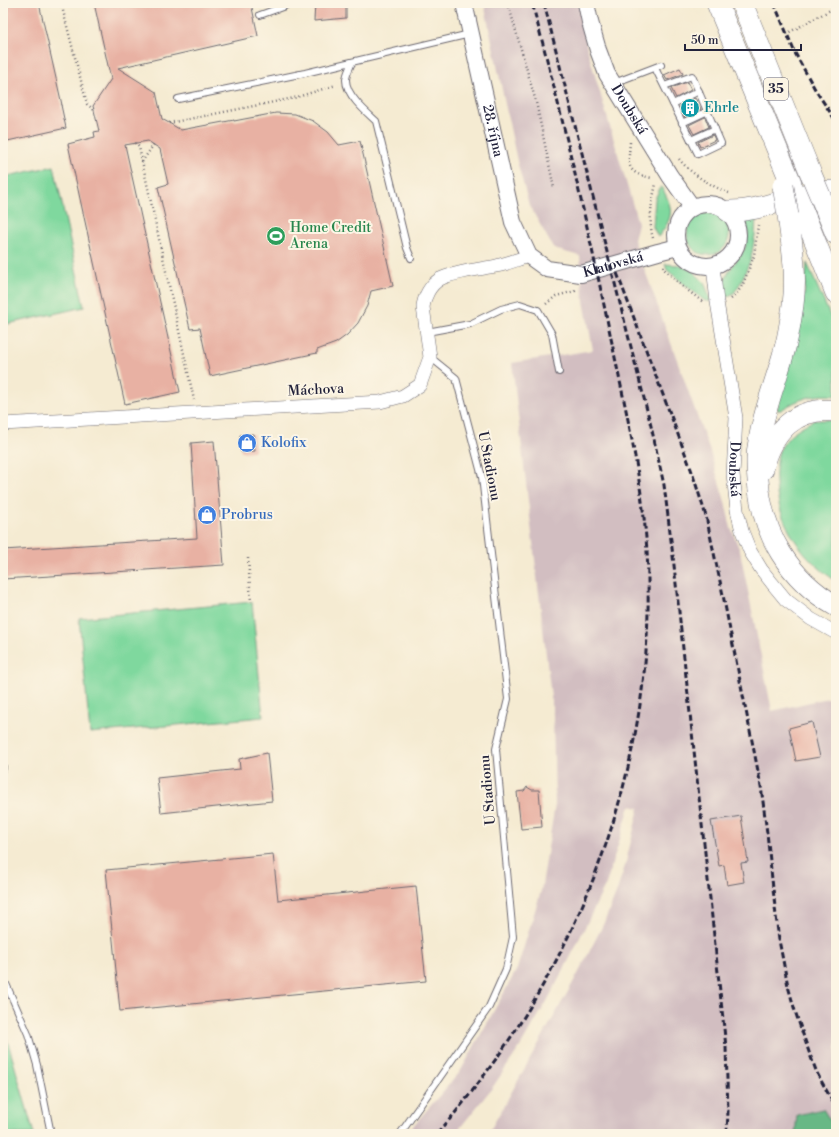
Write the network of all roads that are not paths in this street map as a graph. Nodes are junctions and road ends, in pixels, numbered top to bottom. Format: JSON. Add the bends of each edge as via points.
{"nodes":[{"id":1,"x":288,"y":3,"type":"edge"},
{"id":2,"x":464,"y":3,"type":"edge"},
{"id":3,"x":586,"y":3,"type":"edge"},
{"id":4,"x":717,"y":3,"type":"edge"},
{"id":5,"x":742,"y":3,"type":"edge"},
{"id":6,"x":260,"y":15,"type":"dead end"},
{"id":7,"x":471,"y":34,"type":"junction"},
{"id":8,"x":352,"y":62,"type":"junction"},
{"id":9,"x":661,"y":65,"type":"dead end"},
{"id":10,"x":655,"y":68,"type":"junction"},
{"id":11,"x":613,"y":84,"type":"junction"},
{"id":12,"x":664,"y":86,"type":"junction"},
{"id":13,"x":699,"y":91,"type":"junction"},
{"id":14,"x":178,"y":99,"type":"dead end"},
{"id":15,"x":673,"y":104,"type":"junction"},
{"id":16,"x":708,"y":111,"type":"junction"},
{"id":17,"x":682,"y":123,"type":"junction"},
{"id":18,"x":715,"y":129,"type":"junction"},
{"id":19,"x":691,"y":140,"type":"junction"},
{"id":20,"x":836,"y":191,"type":"edge"},
{"id":21,"x":730,"y":202,"type":"junction"},
{"id":22,"x":692,"y":207,"type":"junction"},
{"id":23,"x":795,"y":212,"type":"junction"},
{"id":24,"x":832,"y":220,"type":"edge"},
{"id":25,"x":836,"y":234,"type":"edge"},
{"id":26,"x":678,"y":247,"type":"junction"},
{"id":27,"x":529,"y":256,"type":"junction"},
{"id":28,"x":411,"y":258,"type":"dead end"},
{"id":29,"x":713,"y":266,"type":"junction"},
{"id":30,"x":836,"y":293,"type":"edge"},
{"id":31,"x":427,"y":332,"type":"junction"},
{"id":32,"x":430,"y":357,"type":"junction"},
{"id":33,"x":559,"y":372,"type":"dead end"},
{"id":34,"x":836,"y":411,"type":"edge"},
{"id":35,"x":3,"y":424,"type":"edge"},
{"id":36,"x":760,"y":503,"type":"junction"},
{"id":37,"x":836,"y":606,"type":"edge"},
{"id":38,"x":836,"y":633,"type":"edge"},
{"id":39,"x":3,"y":752,"type":"edge"},
{"id":40,"x":3,"y":768,"type":"edge"},
{"id":41,"x":3,"y":978,"type":"edge"},
{"id":42,"x":51,"y":1134,"type":"edge"},
{"id":43,"x":400,"y":1134,"type":"edge"}],
"edges":[{"from":1,"to":6,"type":"lane"},
{"from":2,"to":7,"type":"street","name":"28. října"},
{"from":3,"to":11,"type":"street","name":"Doubská","via":[[598,50]]},
{"from":4,"to":23,"type":"highway","number":"35","via":[[776,145]]},
{"from":5,"to":24,"type":"highway","number":"35","bridge":true},
{"from":7,"to":8,"type":"lane"},
{"from":7,"to":27,"type":"street","name":"28. října","via":[[513,222]]},
{"from":8,"to":14,"type":"lane"},
{"from":8,"to":28,"type":"lane","via":[[346,82],[352,96],[376,121]]},
{"from":9,"to":10,"type":"lane"},
{"from":10,"to":11,"type":"lane"},
{"from":10,"to":12,"type":"lane"},
{"from":11,"to":22,"type":"street","name":"Doubská"},
{"from":12,"to":13,"type":"lane","via":[[692,76]]},
{"from":12,"to":15,"type":"lane"},
{"from":13,"to":15,"type":"lane"},
{"from":13,"to":16,"type":"lane"},
{"from":15,"to":17,"type":"lane"},
{"from":16,"to":17,"type":"lane"},
{"from":16,"to":18,"type":"lane"},
{"from":17,"to":19,"type":"lane"},
{"from":18,"to":19,"type":"lane"},
{"from":18,"to":19,"type":"lane","via":[[721,143],[698,154]]},
{"from":20,"to":21,"type":"highway","via":[[816,192],[741,211]]},
{"from":21,"to":22,"type":"street","via":[[704,203]]},
{"from":21,"to":29,"type":"street","via":[[739,238],[730,256]]},
{"from":22,"to":26,"type":"street","via":[[679,220],[676,229]]},
{"from":23,"to":30,"type":"highway","number":"35"},
{"from":23,"to":36,"type":"highway","via":[[793,304],[786,345],[758,443]]},
{"from":24,"to":25,"type":"highway","number":"35"},
{"from":26,"to":27,"type":"street","name":"Klatovská","via":[[581,274],[547,269]]},
{"from":26,"to":29,"type":"street","via":[[696,264]]},
{"from":27,"to":31,"type":"street","name":"Máchova","via":[[499,266],[449,275],[438,280],[424,299]]},
{"from":29,"to":38,"type":"street","name":"Doubská","via":[[736,418],[733,474],[742,531],[761,569],[786,600],[811,620]]},
{"from":31,"to":32,"type":"street","name":"Máchova"},
{"from":31,"to":33,"type":"lane","via":[[470,324],[520,304],[538,310],[552,334]]},
{"from":32,"to":35,"type":"street","name":"Máchova","via":[[420,385],[403,396],[380,402]]},
{"from":32,"to":43,"type":"lane","name":"U Stadionu","via":[[456,378],[482,476],[508,699],[496,749],[513,938],[506,969],[490,1007]]},
{"from":34,"to":36,"type":"highway","via":[[807,413],[791,421],[779,434],[765,461],[761,477]]},
{"from":36,"to":37,"type":"highway","via":[[771,536],[788,565],[799,578]]},
{"from":39,"to":40,"type":"lane"},
{"from":41,"to":42,"type":"lane","via":[[28,1034]]}]}
